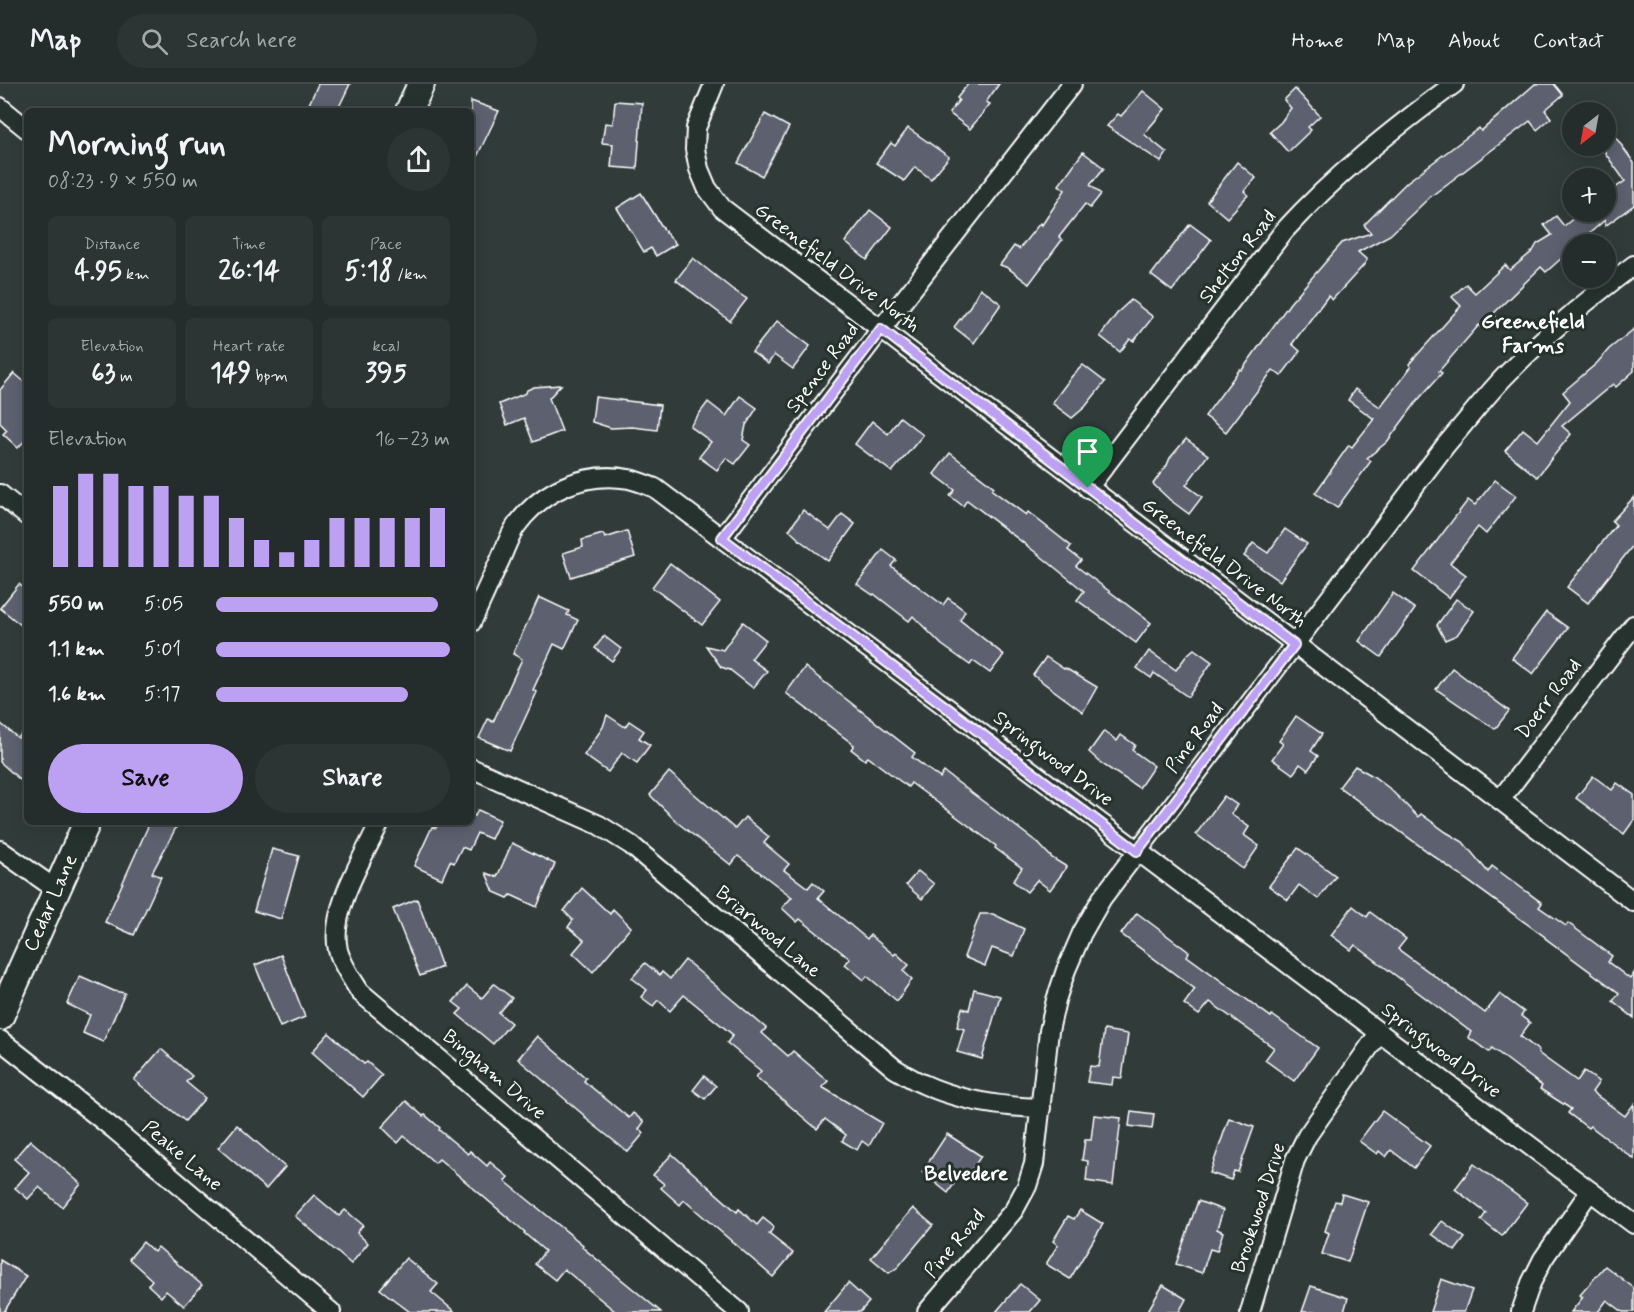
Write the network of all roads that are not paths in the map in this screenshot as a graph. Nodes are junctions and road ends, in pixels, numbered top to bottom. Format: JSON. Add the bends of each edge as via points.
{"nodes":[{"id":1,"x":421,"y":84,"type":"edge"},
{"id":2,"x":714,"y":84,"type":"edge"},
{"id":3,"x":1072,"y":84,"type":"edge"},
{"id":4,"x":1454,"y":84,"type":"edge"},
{"id":5,"x":0,"y":107,"type":"edge"},
{"id":6,"x":410,"y":108,"type":"edge"},
{"id":7,"x":24,"y":127,"type":"edge"},
{"id":8,"x":1634,"y":265,"type":"edge"},
{"id":9,"x":881,"y":329,"type":"junction"},
{"id":10,"x":1088,"y":488,"type":"junction"},
{"id":11,"x":0,"y":494,"type":"edge"},
{"id":12,"x":24,"y":514,"type":"edge"},
{"id":13,"x":722,"y":538,"type":"junction"},
{"id":14,"x":474,"y":617,"type":"edge"},
{"id":15,"x":1634,"y":625,"type":"edge"},
{"id":16,"x":1294,"y":645,"type":"junction"},
{"id":17,"x":474,"y":769,"type":"edge"},
{"id":18,"x":1500,"y":801,"type":"junction"},
{"id":19,"x":86,"y":825,"type":"edge"},
{"id":20,"x":379,"y":825,"type":"edge"},
{"id":21,"x":0,"y":850,"type":"edge"},
{"id":22,"x":1137,"y":851,"type":"junction"},
{"id":23,"x":57,"y":890,"type":"junction"},
{"id":24,"x":1634,"y":902,"type":"edge"},
{"id":25,"x":0,"y":1017,"type":"edge"},
{"id":26,"x":1379,"y":1033,"type":"junction"},
{"id":27,"x":0,"y":1040,"type":"edge"},
{"id":28,"x":1041,"y":1108,"type":"junction"},
{"id":29,"x":1590,"y":1191,"type":"junction"},
{"id":30,"x":1634,"y":1224,"type":"edge"},
{"id":31,"x":331,"y":1312,"type":"edge"},
{"id":32,"x":739,"y":1312,"type":"edge"},
{"id":33,"x":927,"y":1312,"type":"edge"},
{"id":34,"x":1250,"y":1312,"type":"edge"},
{"id":35,"x":1521,"y":1312,"type":"edge"}],
"edges":[{"from":1,"to":6,"type":"main road"},
{"from":2,"to":9,"type":"street","name":"Greenefield Drive North","via":[[696,128],[695,149],[707,188],[722,208]]},
{"from":3,"to":9,"type":"street","name":"Spence Road"},
{"from":4,"to":10,"type":"street","name":"Shelton Road","via":[[1398,125],[1310,202]]},
{"from":5,"to":7,"type":"street"},
{"from":8,"to":16,"type":"street","name":"Pine Road","via":[[1547,335],[1503,378],[1445,446]]},
{"from":9,"to":10,"type":"street","name":"Greenefield Drive North"},
{"from":9,"to":13,"type":"street","name":"Spence Road"},
{"from":10,"to":16,"type":"street","name":"Greenefield Drive North"},
{"from":11,"to":12,"type":"street"},
{"from":13,"to":14,"type":"street","name":"Springwood Drive","via":[[655,488],[630,479],[586,479],[564,486],[528,511],[515,529]]},
{"from":13,"to":22,"type":"street","name":"Springwood Drive"},
{"from":15,"to":18,"type":"street","name":"Doerr Road"},
{"from":16,"to":18,"type":"street","name":"Greenefield Drive North"},
{"from":16,"to":22,"type":"street","name":"Pine Road"},
{"from":17,"to":28,"type":"street","name":"Briarwood Lane","via":[[599,825],[631,845],[894,1068],[922,1084],[978,1102]]},
{"from":18,"to":24,"type":"street","name":"Greenefield Drive North"},
{"from":19,"to":23,"type":"main road","name":"Cedar Lane"},
{"from":20,"to":32,"type":"street","name":"Bingham Drive","via":[[346,892],[337,928],[338,950],[360,992]]},
{"from":21,"to":23,"type":"street"},
{"from":22,"to":26,"type":"street","name":"Springwood Drive"},
{"from":22,"to":28,"type":"street","name":"Pine Road","via":[[1102,898],[1066,970],[1049,1031]]},
{"from":23,"to":25,"type":"main road","name":"Cedar Lane"},
{"from":26,"to":29,"type":"street","name":"Springwood Drive"},
{"from":26,"to":34,"type":"street","name":"Brookwood Drive","via":[[1306,1136],[1295,1160]]},
{"from":27,"to":31,"type":"street","name":"Peake Lane","via":[[115,1130]]},
{"from":28,"to":33,"type":"street","name":"Pine Road","via":[[1034,1164],[1023,1194],[1014,1210]]},
{"from":29,"to":30,"type":"street","name":"Springwood Drive"},
{"from":29,"to":35,"type":"street","via":[[1544,1259]]}]}
